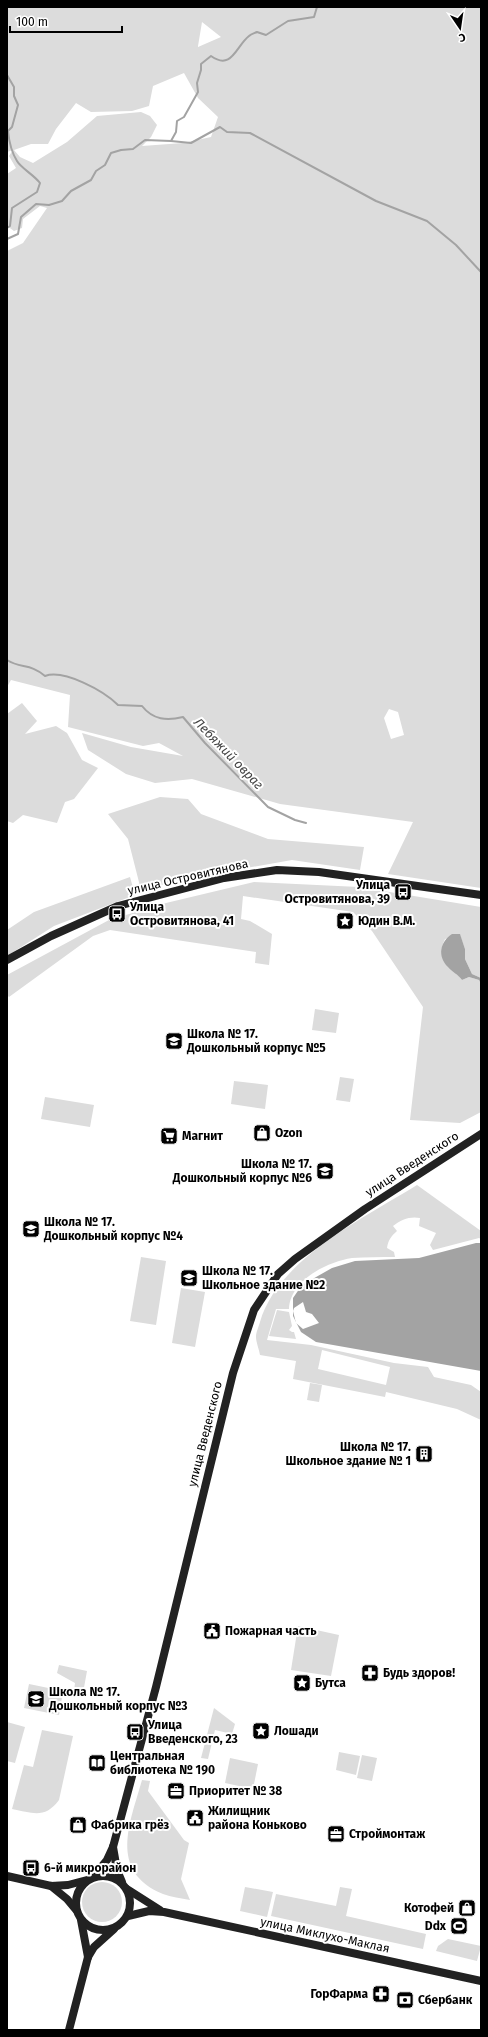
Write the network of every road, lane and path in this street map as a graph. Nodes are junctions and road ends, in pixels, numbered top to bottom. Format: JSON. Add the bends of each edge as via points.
{"nodes":[{"id":1,"x":481,"y":895,"type":"edge"},
{"id":2,"x":7,"y":960,"type":"edge"},
{"id":3,"x":481,"y":1134,"type":"edge"},
{"id":4,"x":113,"y":1846,"type":"junction"},
{"id":5,"x":7,"y":1876,"type":"edge"},
{"id":6,"x":91,"y":1878,"type":"junction"},
{"id":7,"x":51,"y":1886,"type":"junction"},
{"id":8,"x":124,"y":1886,"type":"junction"},
{"id":9,"x":164,"y":1912,"type":"junction"},
{"id":10,"x":79,"y":1915,"type":"junction"},
{"id":11,"x":128,"y":1916,"type":"junction"},
{"id":12,"x":116,"y":1927,"type":"junction"},
{"id":13,"x":88,"y":1957,"type":"junction"},
{"id":14,"x":481,"y":1981,"type":"edge"},
{"id":15,"x":69,"y":2030,"type":"edge"}],
"edges":[{"from":1,"to":2,"type":"main road","name":"улица Островитянова","via":[[319,872],[277,870],[224,878],[118,906],[51,936]]},
{"from":3,"to":4,"type":"main road","name":"улица Введенского","via":[[330,1232],[295,1259],[278,1274],[254,1310],[234,1373],[154,1694]]},
{"from":4,"to":6,"type":"main road","name":"улица Введенского","via":[[107,1860]]},
{"from":4,"to":8,"type":"main road","name":"улица Введенского","via":[[117,1870]]},
{"from":5,"to":7,"type":"main road"},
{"from":6,"to":7,"type":"main road","via":[[68,1885]]},
{"from":6,"to":8,"type":"main road","via":[[108,1876]]},
{"from":6,"to":10,"type":"main road","via":[[81,1886],[77,1894]]},
{"from":7,"to":10,"type":"main road","via":[[67,1899]]},
{"from":8,"to":9,"type":"main road","name":"улица Миклухо-Маклая"},
{"from":8,"to":11,"type":"main road","via":[[131,1902]]},
{"from":9,"to":11,"type":"main road","name":"улица Миклухо-Маклая","via":[[149,1911]]},
{"from":9,"to":14,"type":"main road","name":"улица Миклухо-Маклая"},
{"from":10,"to":12,"type":"main road","via":[[86,1924],[101,1930]]},
{"from":10,"to":13,"type":"main road"},
{"from":11,"to":12,"type":"main road"},
{"from":12,"to":13,"type":"main road","via":[[94,1947]]},
{"from":13,"to":15,"type":"main road"}]}
